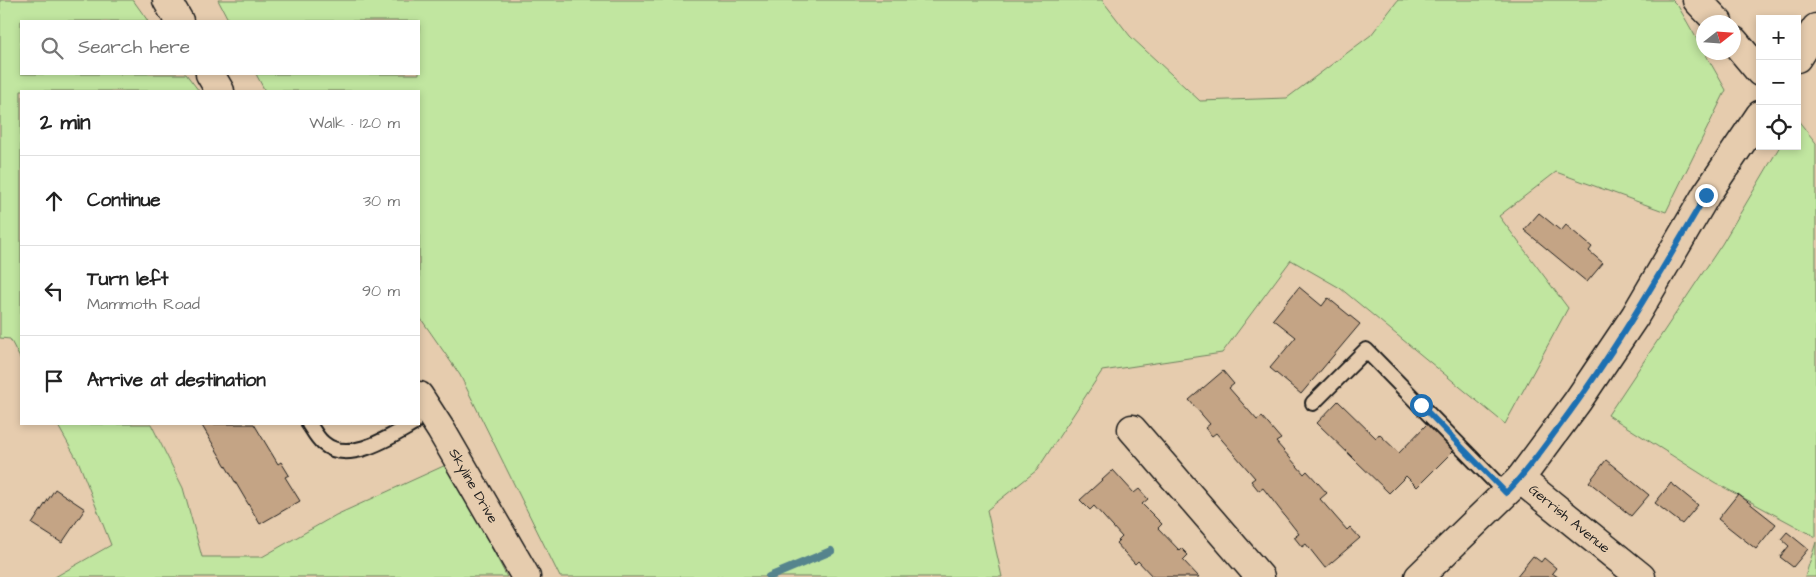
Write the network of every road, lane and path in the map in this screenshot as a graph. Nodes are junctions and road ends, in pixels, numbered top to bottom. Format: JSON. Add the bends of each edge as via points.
{"nodes":[{"id":1,"x":167,"y":0,"type":"edge"},
{"id":2,"x":1697,"y":0,"type":"edge"},
{"id":3,"x":1711,"y":15,"type":"edge"},
{"id":4,"x":178,"y":20,"type":"edge"},
{"id":5,"x":1816,"y":28,"type":"edge"},
{"id":6,"x":1741,"y":49,"type":"edge"},
{"id":7,"x":1801,"y":52,"type":"edge"},
{"id":8,"x":1756,"y":67,"type":"edge"},
{"id":9,"x":211,"y":75,"type":"edge"},
{"id":10,"x":219,"y":90,"type":"edge"},
{"id":11,"x":1756,"y":121,"type":"edge"},
{"id":12,"x":1313,"y":403,"type":"dead end"},
{"id":13,"x":420,"y":413,"type":"edge"},
{"id":14,"x":310,"y":425,"type":"edge"},
{"id":15,"x":402,"y":425,"type":"edge"},
{"id":16,"x":1132,"y":429,"type":"dead end"},
{"id":17,"x":1513,"y":486,"type":"junction"},
{"id":18,"x":526,"y":577,"type":"edge"},
{"id":19,"x":1260,"y":577,"type":"edge"},
{"id":20,"x":1419,"y":577,"type":"edge"},
{"id":21,"x":1641,"y":577,"type":"edge"}],
"edges":[{"from":1,"to":4,"type":"street"},
{"from":2,"to":3,"type":"street"},
{"from":5,"to":7,"type":"street"},
{"from":6,"to":8,"type":"street"},
{"from":9,"to":10,"type":"street"},
{"from":11,"to":17,"type":"street","via":[[1706,195],[1635,316],[1578,402]]},
{"from":12,"to":17,"type":"lane","via":[[1366,350]]},
{"from":13,"to":18,"type":"street","name":"Skyline Drive"},
{"from":14,"to":15,"type":"lane","via":[[324,444],[336,449],[355,450],[371,446]]},
{"from":16,"to":19,"type":"street"},
{"from":17,"to":20,"type":"street"},
{"from":17,"to":21,"type":"street","name":"Gerrish Avenue"}]}
